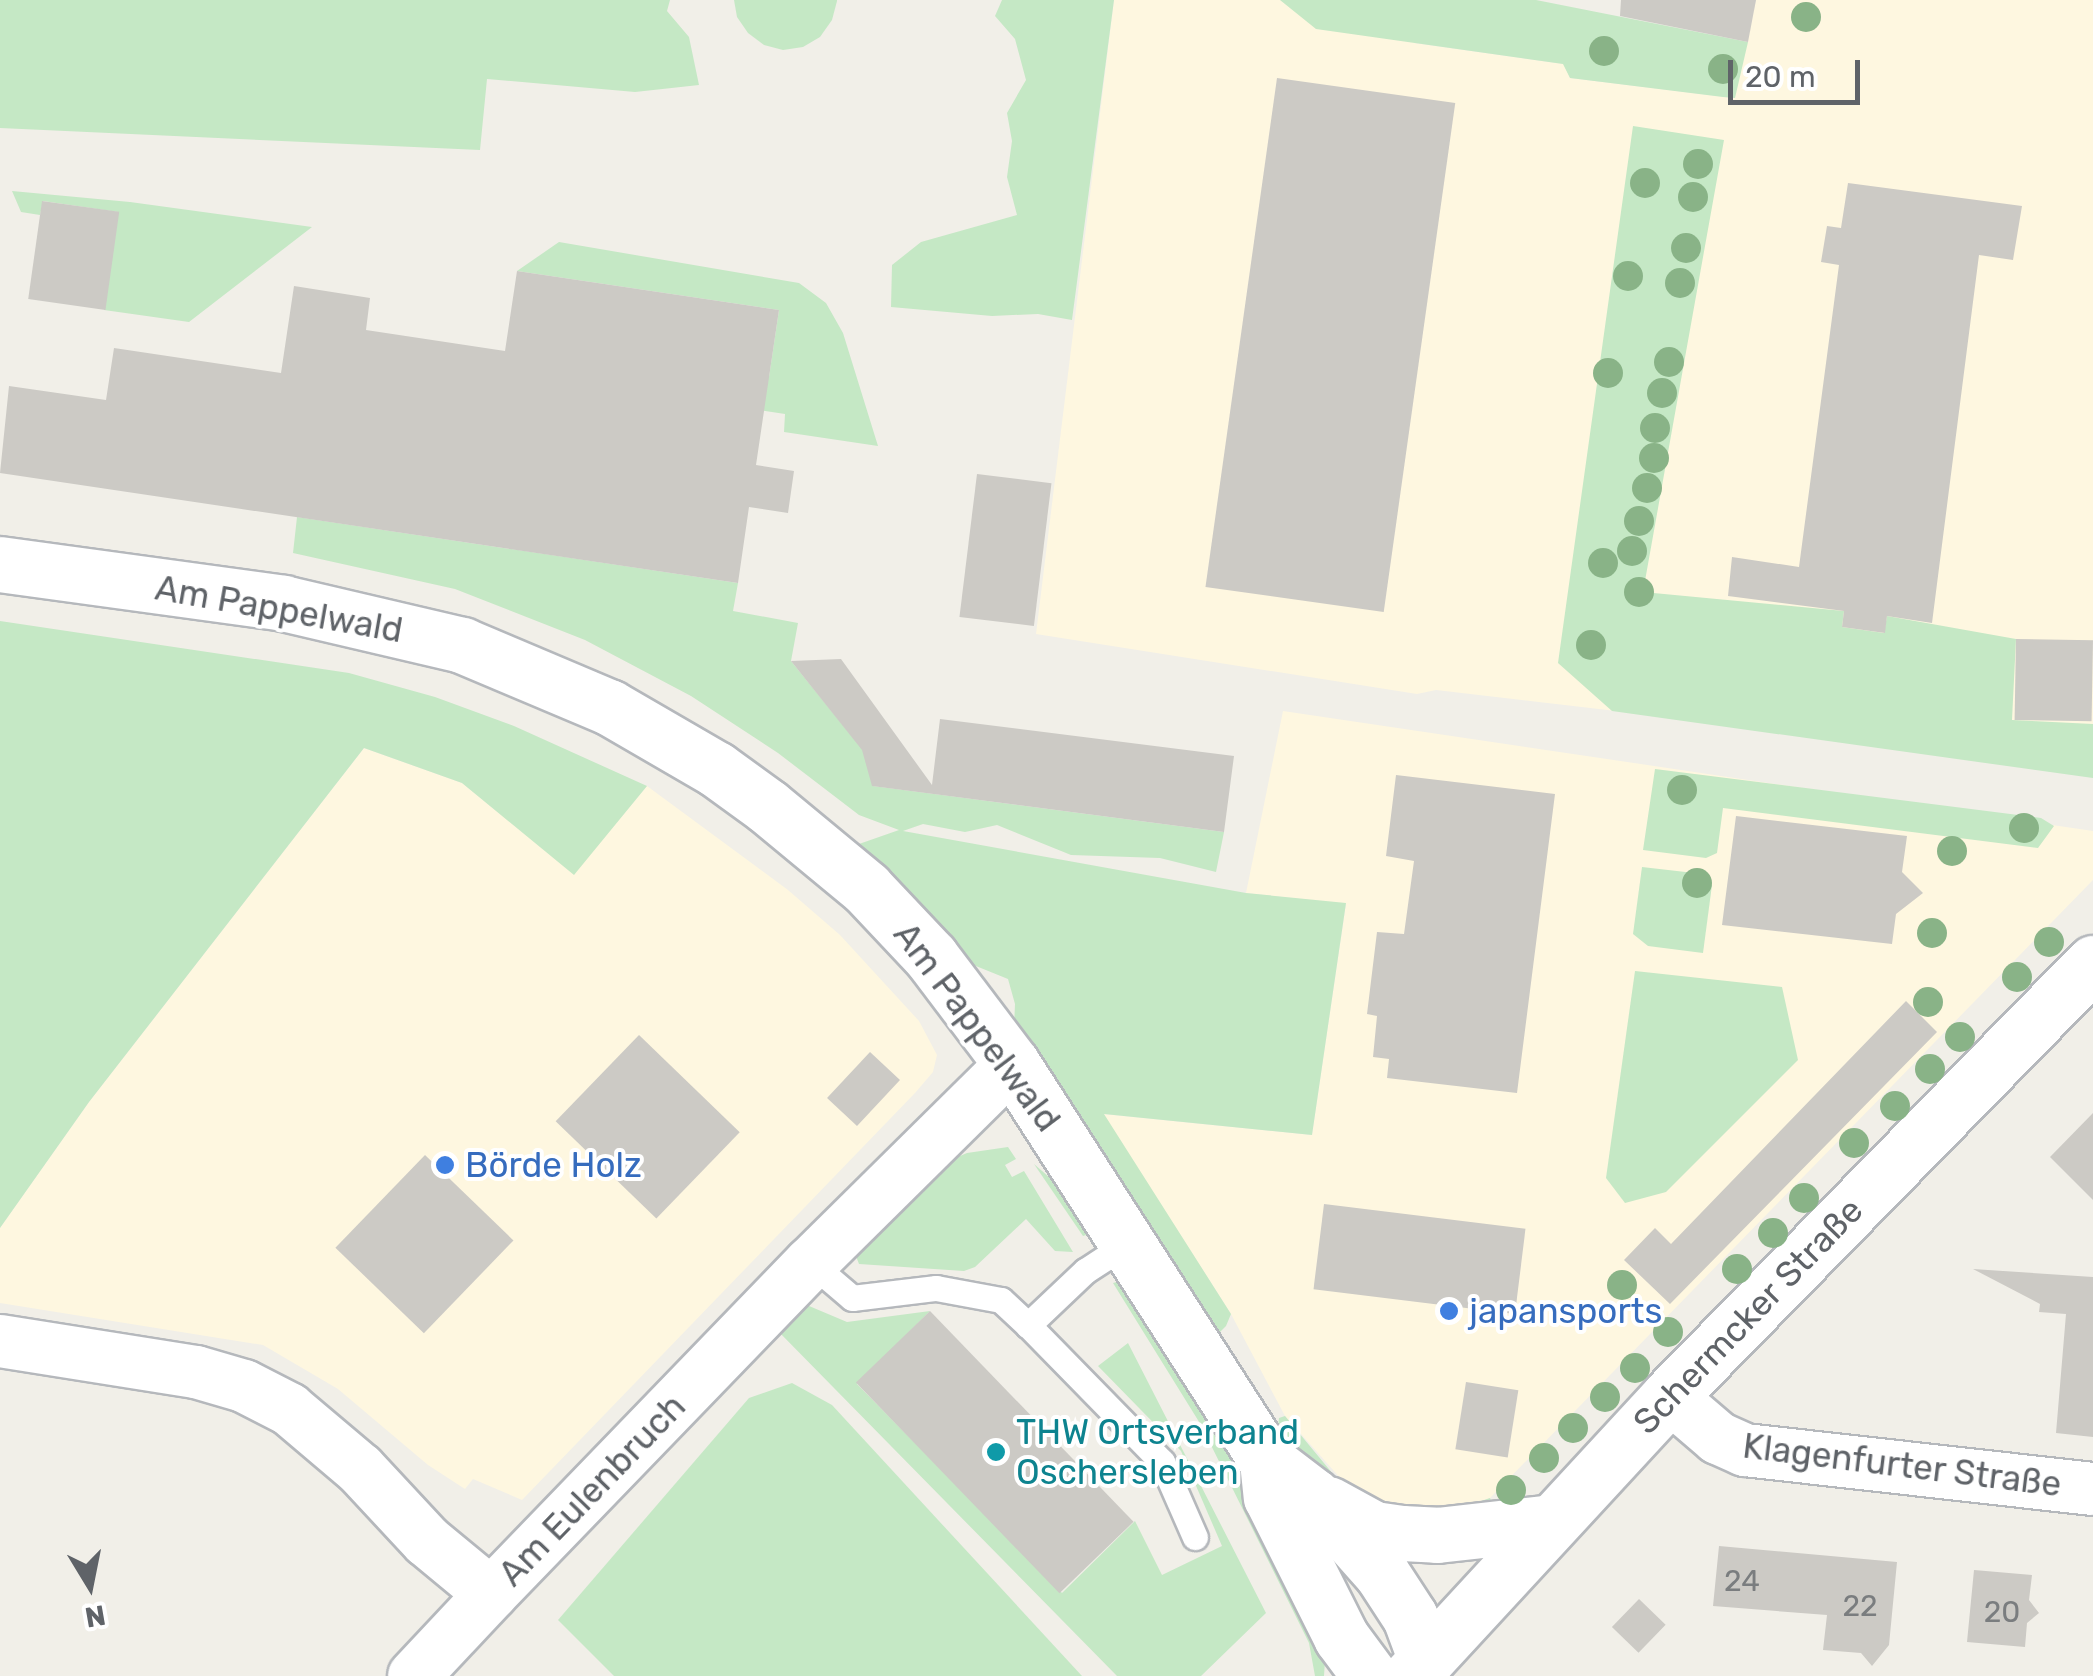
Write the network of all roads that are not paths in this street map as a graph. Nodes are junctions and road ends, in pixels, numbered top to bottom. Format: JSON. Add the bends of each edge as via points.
{"nodes":[{"id":1,"x":0,"y":564,"type":"edge"},
{"id":2,"x":2093,"y":963,"type":"edge"},
{"id":3,"x":1012,"y":1064,"type":"junction"},
{"id":4,"x":1128,"y":1244,"type":"junction"},
{"id":5,"x":811,"y":1263,"type":"junction"},
{"id":6,"x":1028,"y":1325,"type":"junction"},
{"id":7,"x":0,"y":1341,"type":"edge"},
{"id":8,"x":1669,"y":1396,"type":"junction"},
{"id":9,"x":1267,"y":1461,"type":"junction"},
{"id":10,"x":2093,"y":1489,"type":"edge"},
{"id":11,"x":1313,"y":1496,"type":"junction"},
{"id":12,"x":1552,"y":1522,"type":"junction"},
{"id":13,"x":1195,"y":1537,"type":"dead end"},
{"id":14,"x":491,"y":1594,"type":"junction"},
{"id":15,"x":1419,"y":1668,"type":"edge"},
{"id":16,"x":414,"y":1676,"type":"edge"},
{"id":17,"x":1370,"y":1676,"type":"edge"}],
"edges":[{"from":1,"to":3,"type":"street","name":"Am Pappelwald","via":[[283,603],[372,622],[462,645],[609,707],[716,769],[817,845],[932,957]]},
{"from":2,"to":8,"type":"street","name":"Schermcker Straße"},
{"from":3,"to":4,"type":"street","name":"Am Pappelwald"},
{"from":3,"to":5,"type":"street","name":"Am Eulenbruch"},
{"from":4,"to":6,"type":"lane","via":[[1085,1271]]},
{"from":4,"to":9,"type":"street","name":"Am Pappelwald"},
{"from":5,"to":6,"type":"lane","via":[[852,1298],[936,1288],[1002,1300]]},
{"from":5,"to":14,"type":"street","name":"Am Eulenbruch"},
{"from":6,"to":13,"type":"lane","via":[[1162,1462]]},
{"from":7,"to":14,"type":"street","name":"Am Eulenbruch","via":[[196,1372],[244,1386],[303,1421],[360,1469],[427,1540]]},
{"from":8,"to":10,"type":"street","name":"Klagenfurter Straße","via":[[1718,1438],[1745,1450]]},
{"from":8,"to":12,"type":"street","name":"Schermcker Straße"},
{"from":9,"to":11,"type":"street","name":"Am Pappelwald"},
{"from":9,"to":17,"type":"street","name":"Am Pappelwald","via":[[1271,1497],[1341,1638]]},
{"from":11,"to":12,"type":"street","via":[[1374,1529],[1402,1533]]},
{"from":11,"to":15,"type":"street","name":"Am Pappelwald","via":[[1382,1574],[1410,1617]]},
{"from":12,"to":15,"type":"street","name":"Schermcker Straße"},
{"from":14,"to":16,"type":"street"}]}
